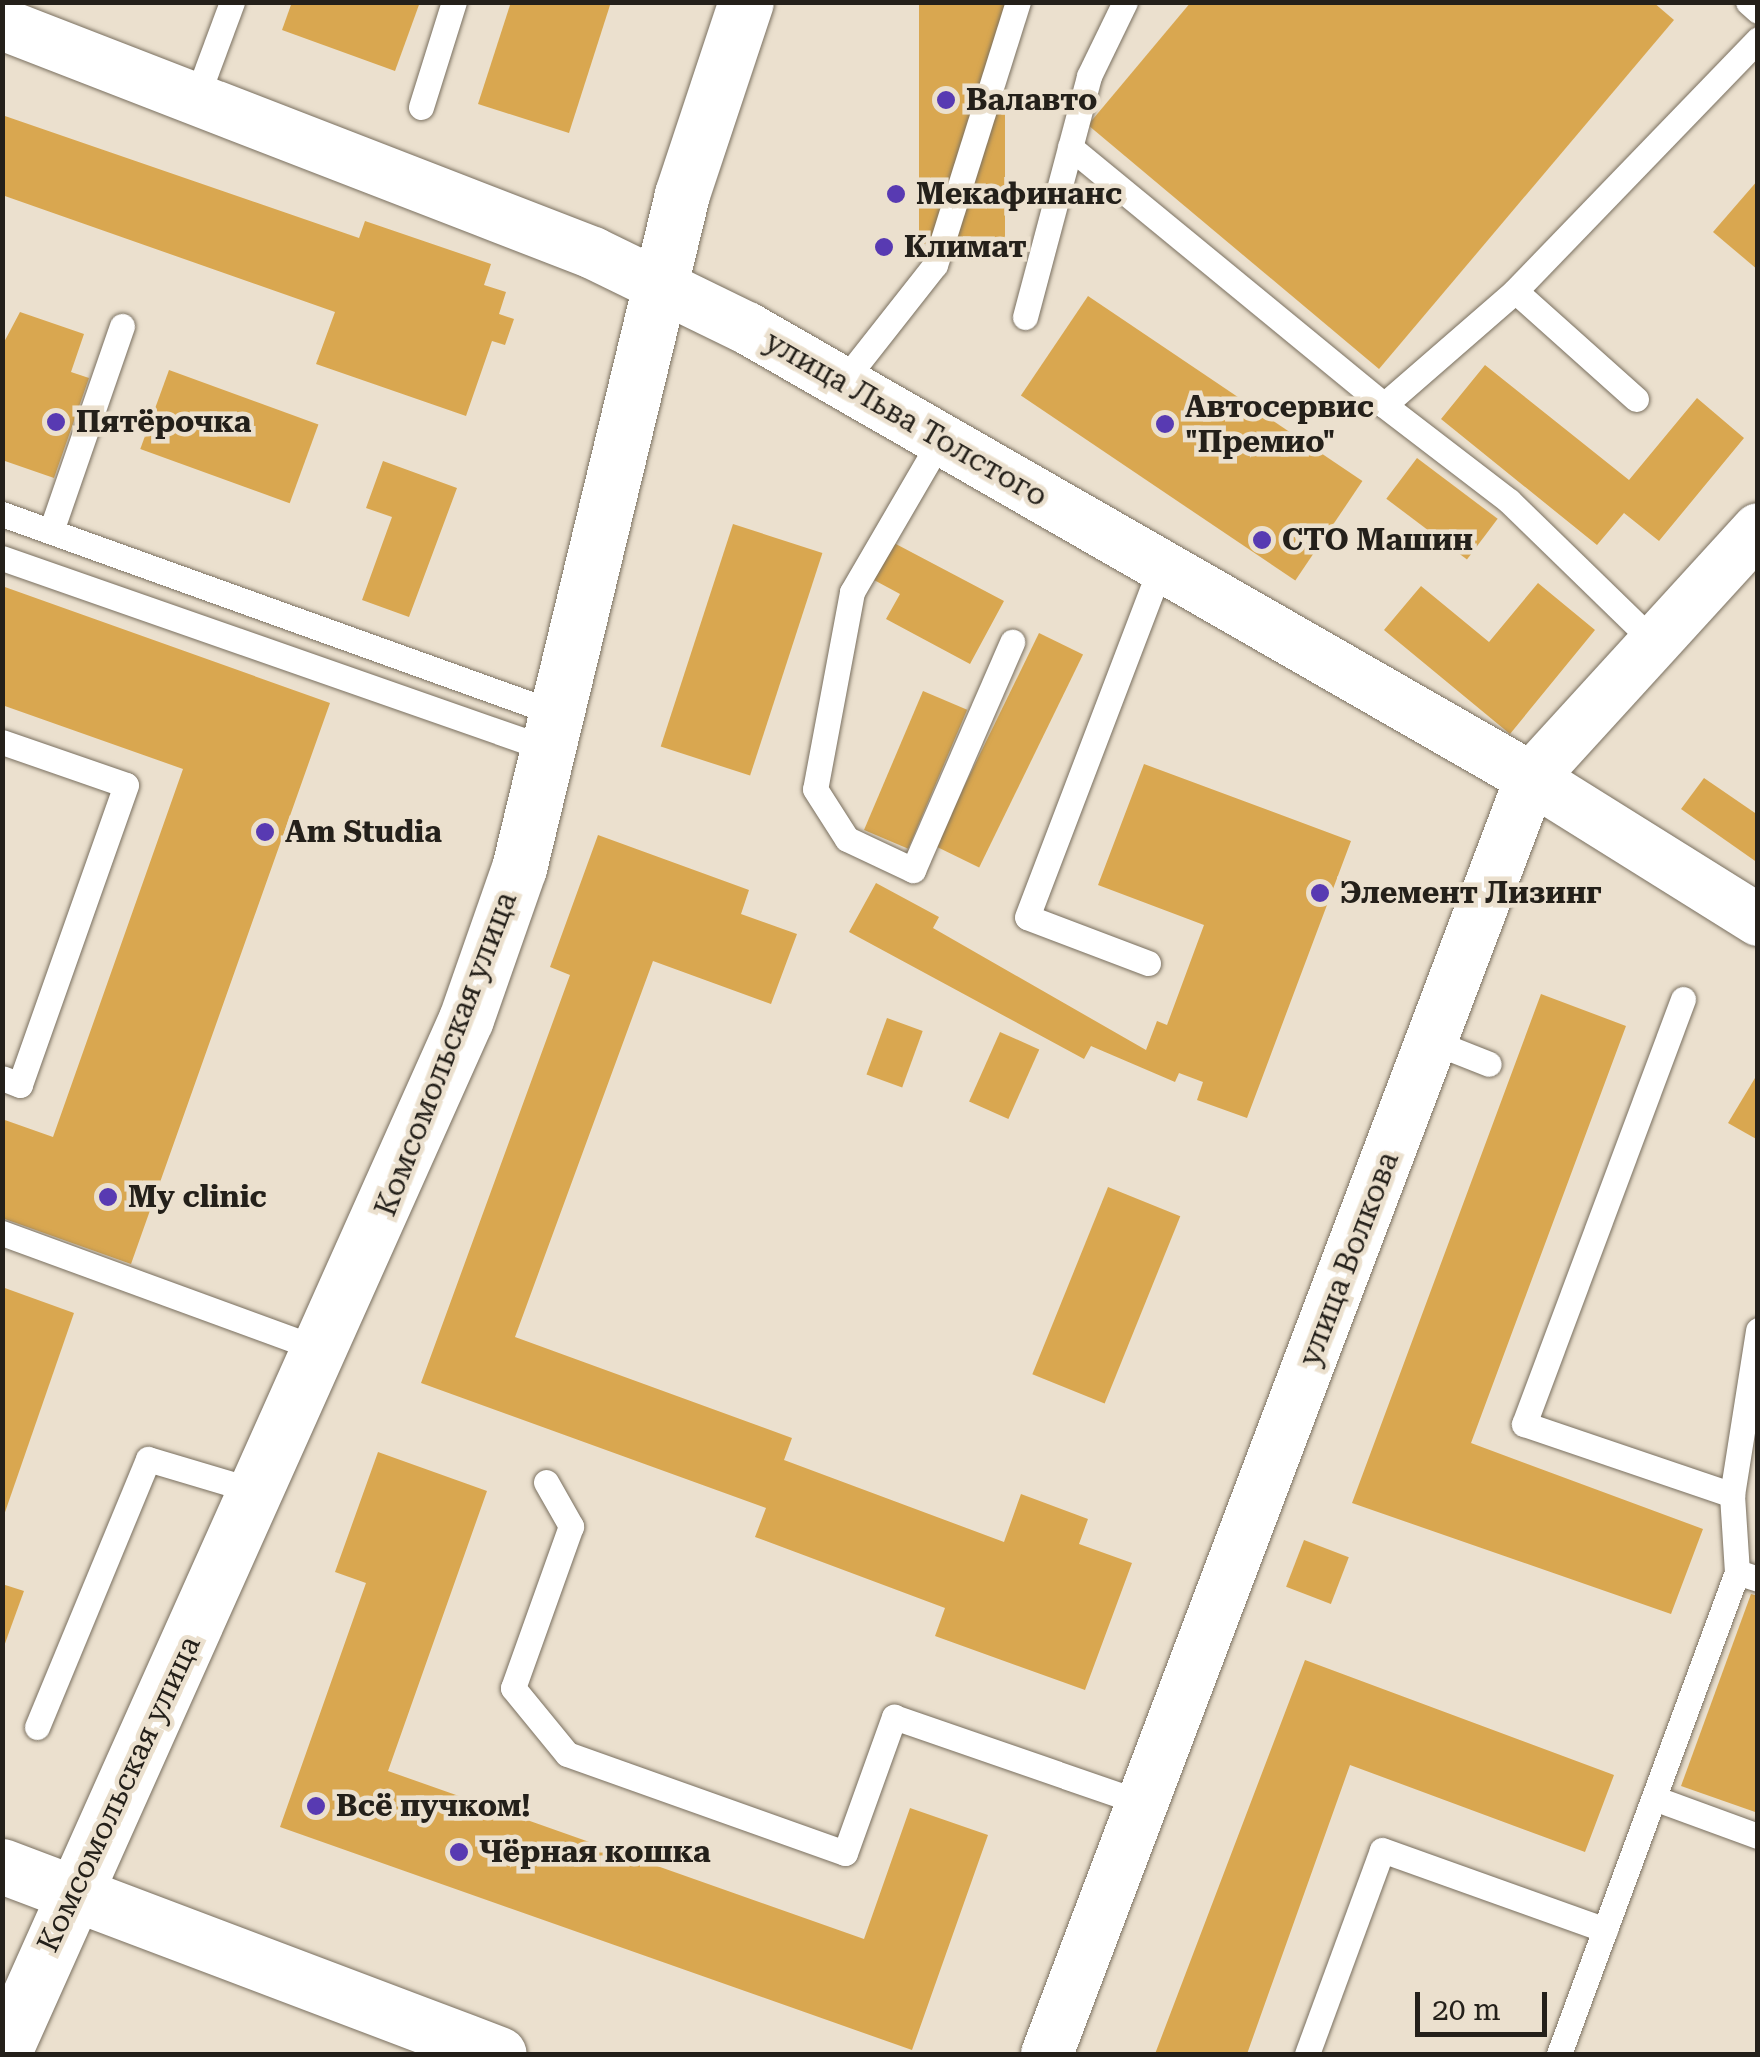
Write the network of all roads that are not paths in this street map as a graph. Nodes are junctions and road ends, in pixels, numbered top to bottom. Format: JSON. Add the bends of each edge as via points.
{"nodes":[{"id":1,"x":232,"y":2,"type":"edge"},
{"id":2,"x":454,"y":2,"type":"edge"},
{"id":3,"x":746,"y":2,"type":"edge"},
{"id":4,"x":1018,"y":2,"type":"edge"},
{"id":5,"x":1125,"y":2,"type":"edge"},
{"id":6,"x":1748,"y":2,"type":"edge"},
{"id":7,"x":1758,"y":11,"type":"edge"},
{"id":8,"x":2,"y":24,"type":"edge"},
{"id":9,"x":1758,"y":39,"type":"edge"},
{"id":10,"x":196,"y":99,"type":"junction"},
{"id":11,"x":421,"y":107,"type":"dead end"},
{"id":12,"x":1070,"y":147,"type":"junction"},
{"id":13,"x":660,"y":286,"type":"junction"},
{"id":14,"x":1516,"y":291,"type":"junction"},
{"id":15,"x":1024,"y":317,"type":"dead end"},
{"id":16,"x":122,"y":326,"type":"dead end"},
{"id":17,"x":842,"y":382,"type":"junction"},
{"id":18,"x":1636,"y":399,"type":"dead end"},
{"id":19,"x":1384,"y":405,"type":"junction"},
{"id":20,"x":940,"y":439,"type":"junction"},
{"id":21,"x":2,"y":514,"type":"edge"},
{"id":22,"x":1758,"y":529,"type":"edge"},
{"id":23,"x":51,"y":530,"type":"junction"},
{"id":24,"x":2,"y":558,"type":"edge"},
{"id":25,"x":1162,"y":566,"type":"junction"},
{"id":26,"x":1012,"y":642,"type":"dead end"},
{"id":27,"x":1654,"y":642,"type":"junction"},
{"id":28,"x":556,"y":732,"type":"junction"},
{"id":29,"x":2,"y":742,"type":"edge"},
{"id":30,"x":1531,"y":778,"type":"junction"},
{"id":31,"x":1758,"y":920,"type":"edge"},
{"id":32,"x":1148,"y":963,"type":"dead end"},
{"id":33,"x":1684,"y":999,"type":"dead end"},
{"id":34,"x":1432,"y":1041,"type":"junction"},
{"id":35,"x":1489,"y":1064,"type":"dead end"},
{"id":36,"x":2,"y":1078,"type":"edge"},
{"id":37,"x":2,"y":1233,"type":"edge"},
{"id":38,"x":1758,"y":1330,"type":"edge"},
{"id":39,"x":323,"y":1350,"type":"junction"},
{"id":40,"x":546,"y":1482,"type":"dead end"},
{"id":41,"x":259,"y":1492,"type":"junction"},
{"id":42,"x":1732,"y":1495,"type":"junction"},
{"id":43,"x":1748,"y":1575,"type":"edge"},
{"id":44,"x":37,"y":1727,"type":"dead end"},
{"id":45,"x":1654,"y":1798,"type":"junction"},
{"id":46,"x":1143,"y":1803,"type":"junction"},
{"id":47,"x":1758,"y":1836,"type":"edge"},
{"id":48,"x":2,"y":1866,"type":"edge"},
{"id":49,"x":74,"y":1891,"type":"junction"},
{"id":50,"x":1605,"y":1930,"type":"junction"},
{"id":51,"x":3,"y":2054,"type":"edge"},
{"id":52,"x":498,"y":2054,"type":"edge"},
{"id":53,"x":1047,"y":2054,"type":"edge"},
{"id":54,"x":1307,"y":2054,"type":"edge"},
{"id":55,"x":1559,"y":2054,"type":"edge"}],
"edges":[{"from":1,"to":10,"type":"lane"},
{"from":2,"to":11,"type":"lane"},
{"from":3,"to":13,"type":"main road","name":"Комсомольская улица"},
{"from":4,"to":17,"type":"lane","via":[[935,265]]},
{"from":5,"to":12,"type":"lane","via":[[1089,76]]},
{"from":6,"to":7,"type":"lane"},
{"from":8,"to":10,"type":"street","name":"улица Льва Толстого"},
{"from":9,"to":14,"type":"lane"},
{"from":10,"to":13,"type":"street","name":"улица Льва Толстого"},
{"from":12,"to":15,"type":"lane"},
{"from":12,"to":19,"type":"lane"},
{"from":13,"to":17,"type":"street","name":"улица Льва Толстого"},
{"from":13,"to":28,"type":"main road","name":"Комсомольская улица"},
{"from":14,"to":18,"type":"lane"},
{"from":14,"to":19,"type":"lane"},
{"from":16,"to":23,"type":"lane"},
{"from":17,"to":20,"type":"street","name":"улица Льва Толстого"},
{"from":19,"to":27,"type":"lane","via":[[1509,500]]},
{"from":20,"to":25,"type":"street","name":"улица Льва Толстого"},
{"from":20,"to":26,"type":"lane","via":[[852,592],[816,789],[847,839],[913,870]]},
{"from":21,"to":23,"type":"lane"},
{"from":22,"to":27,"type":"street","name":"улица Волкова"},
{"from":23,"to":28,"type":"lane"},
{"from":24,"to":28,"type":"lane"},
{"from":25,"to":30,"type":"street","name":"улица Льва Толстого"},
{"from":25,"to":32,"type":"lane","via":[[1027,917]]},
{"from":27,"to":30,"type":"street","name":"улица Волкова"},
{"from":28,"to":39,"type":"main road","name":"Комсомольская улица","via":[[466,1019]]},
{"from":29,"to":36,"type":"lane","via":[[126,785],[20,1084]]},
{"from":30,"to":31,"type":"street","name":"улица Льва Толстого"},
{"from":30,"to":34,"type":"street","name":"улица Волкова"},
{"from":33,"to":42,"type":"lane","via":[[1524,1424]]},
{"from":34,"to":35,"type":"lane"},
{"from":34,"to":46,"type":"street","name":"улица Волкова"},
{"from":37,"to":39,"type":"lane"},
{"from":38,"to":42,"type":"lane"},
{"from":39,"to":41,"type":"main road","name":"Комсомольская улица"},
{"from":40,"to":46,"type":"lane","via":[[571,1526],[513,1688],[567,1754],[845,1852],[894,1717]]},
{"from":41,"to":44,"type":"lane","via":[[148,1459]]},
{"from":41,"to":49,"type":"main road","name":"Комсомольская улица"},
{"from":42,"to":43,"type":"lane"},
{"from":43,"to":45,"type":"lane"},
{"from":45,"to":47,"type":"lane"},
{"from":45,"to":50,"type":"lane"},
{"from":46,"to":53,"type":"street","name":"улица Волкова"},
{"from":48,"to":49,"type":"main road"},
{"from":49,"to":51,"type":"main road","name":"Комсомольская улица"},
{"from":49,"to":52,"type":"main road"},
{"from":50,"to":54,"type":"lane","via":[[1382,1850]]},
{"from":50,"to":55,"type":"lane"}]}
